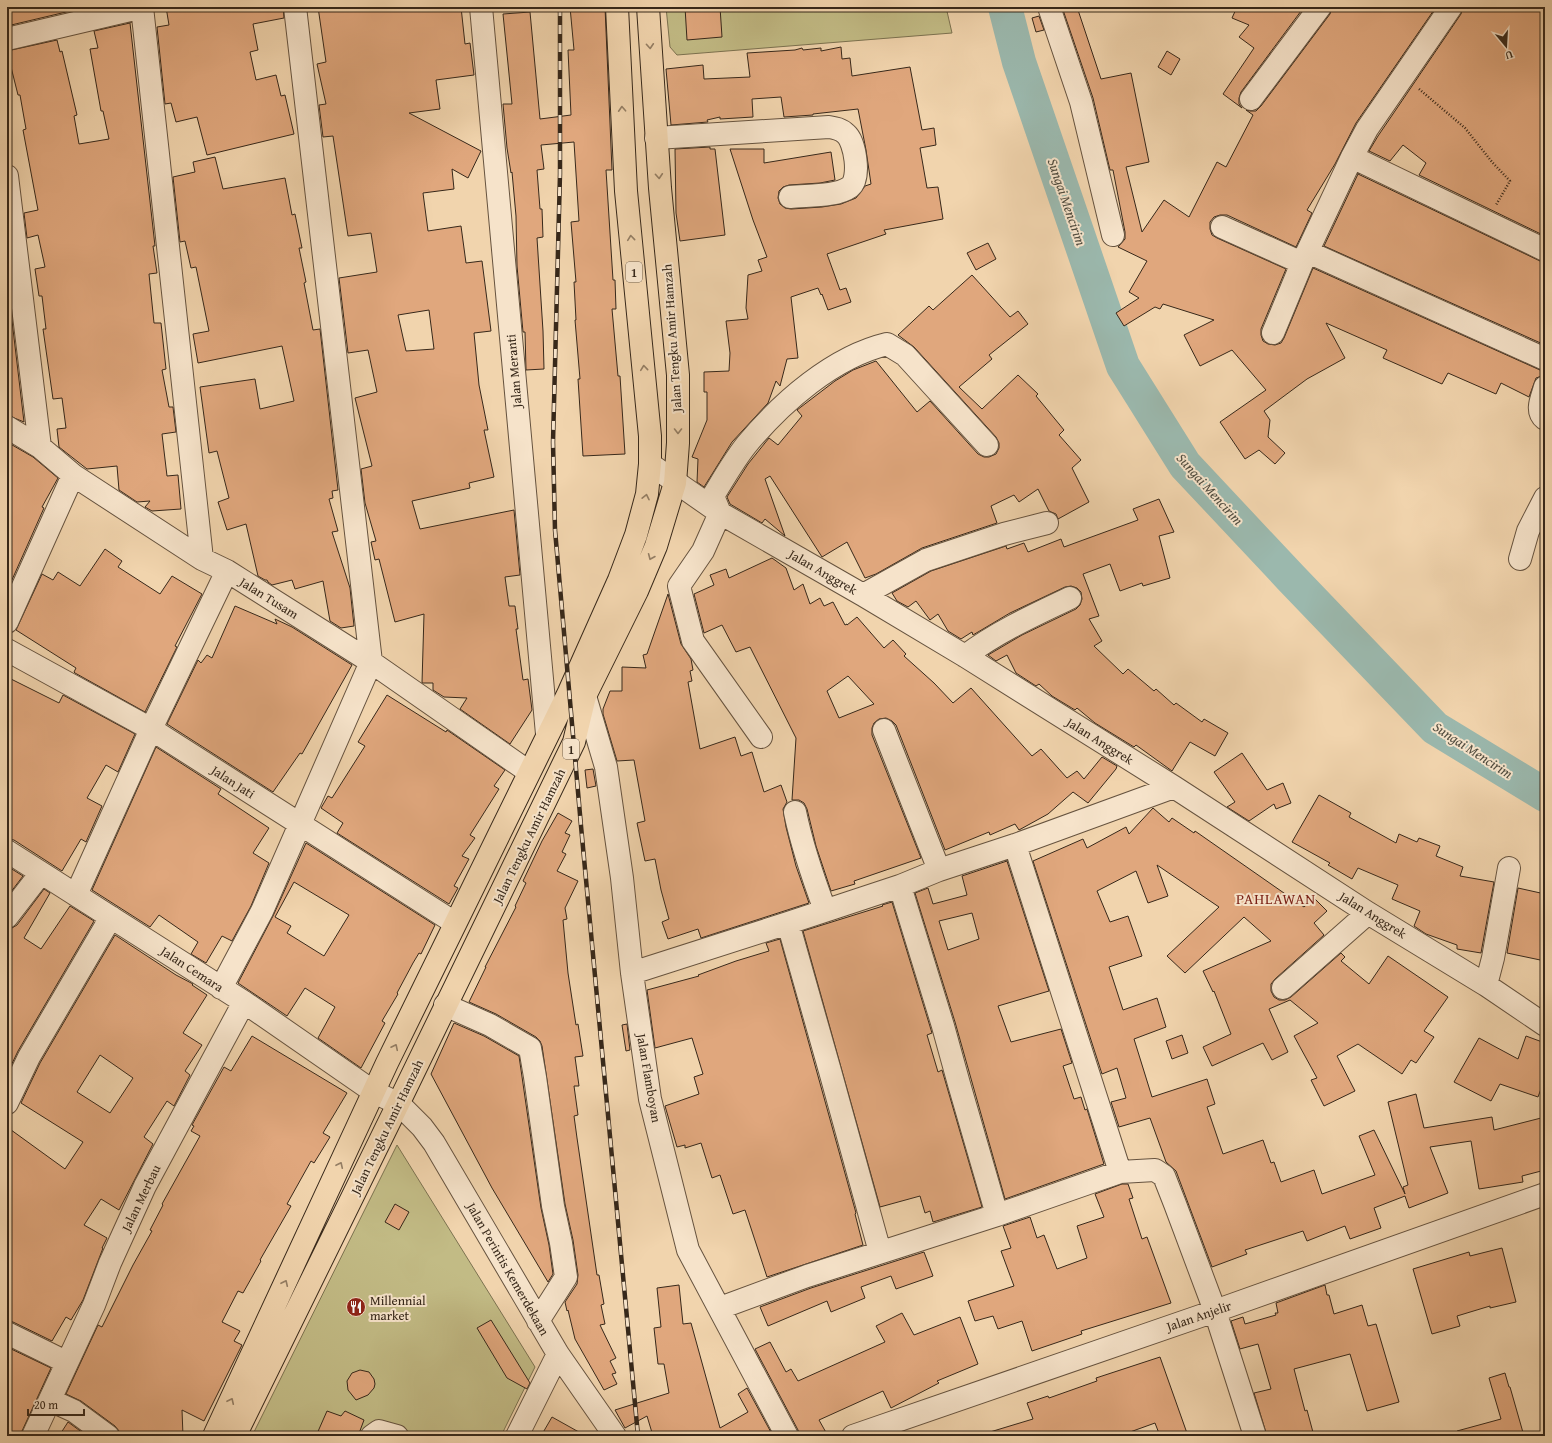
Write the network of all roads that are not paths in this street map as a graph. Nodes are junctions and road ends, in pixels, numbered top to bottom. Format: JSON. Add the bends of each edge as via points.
{"nodes":[{"id":1,"x":295,"y":7,"type":"edge"},
{"id":2,"x":481,"y":7,"type":"edge"},
{"id":3,"x":617,"y":7,"type":"edge"},
{"id":4,"x":648,"y":7,"type":"edge"},
{"id":5,"x":1048,"y":7,"type":"edge"},
{"id":6,"x":1320,"y":7,"type":"edge"},
{"id":7,"x":1451,"y":7,"type":"edge"},
{"id":8,"x":133,"y":8,"type":"edge"},
{"id":9,"x":7,"y":39,"type":"edge"},
{"id":10,"x":1251,"y":99,"type":"dead end"},
{"id":11,"x":656,"y":138,"type":"junction"},
{"id":12,"x":1352,"y":157,"type":"junction"},
{"id":13,"x":7,"y":176,"type":"edge"},
{"id":14,"x":790,"y":197,"type":"dead end"},
{"id":15,"x":1222,"y":227,"type":"dead end"},
{"id":16,"x":1114,"y":235,"type":"dead end"},
{"id":17,"x":1545,"y":250,"type":"edge"},
{"id":18,"x":1305,"y":257,"type":"junction"},
{"id":19,"x":1273,"y":333,"type":"dead end"},
{"id":20,"x":1545,"y":359,"type":"edge"},
{"id":21,"x":1545,"y":387,"type":"edge"},
{"id":22,"x":1545,"y":419,"type":"edge"},
{"id":23,"x":7,"y":426,"type":"edge"},
{"id":24,"x":987,"y":445,"type":"dead end"},
{"id":25,"x":40,"y":448,"type":"junction"},
{"id":26,"x":650,"y":464,"type":"junction"},
{"id":27,"x":73,"y":475,"type":"junction"},
{"id":28,"x":675,"y":483,"type":"junction"},
{"id":29,"x":1545,"y":498,"type":"edge"},
{"id":30,"x":720,"y":513,"type":"junction"},
{"id":31,"x":1047,"y":523,"type":"dead end"},
{"id":32,"x":1520,"y":558,"type":"dead end"},
{"id":33,"x":202,"y":559,"type":"junction"},
{"id":34,"x":227,"y":571,"type":"junction"},
{"id":35,"x":862,"y":595,"type":"junction"},
{"id":36,"x":1070,"y":598,"type":"dead end"},
{"id":37,"x":7,"y":622,"type":"edge"},
{"id":38,"x":7,"y":650,"type":"edge"},
{"id":39,"x":965,"y":656,"type":"junction"},
{"id":40,"x":371,"y":662,"type":"junction"},
{"id":41,"x":585,"y":696,"type":"junction"},
{"id":42,"x":151,"y":729,"type":"junction"},
{"id":43,"x":884,"y":730,"type":"dead end"},
{"id":44,"x":547,"y":734,"type":"junction"},
{"id":45,"x":761,"y":737,"type":"dead end"},
{"id":46,"x":529,"y":772,"type":"junction"},
{"id":47,"x":1174,"y":787,"type":"junction"},
{"id":48,"x":795,"y":812,"type":"dead end"},
{"id":49,"x":299,"y":825,"type":"junction"},
{"id":50,"x":1015,"y":845,"type":"junction"},
{"id":51,"x":7,"y":851,"type":"edge"},
{"id":52,"x":1509,"y":868,"type":"dead end"},
{"id":53,"x":939,"y":870,"type":"junction"},
{"id":54,"x":41,"y":873,"type":"junction"},
{"id":55,"x":900,"y":886,"type":"junction"},
{"id":56,"x":76,"y":895,"type":"junction"},
{"id":57,"x":825,"y":910,"type":"junction"},
{"id":58,"x":1368,"y":913,"type":"junction"},
{"id":59,"x":7,"y":917,"type":"edge"},
{"id":60,"x":111,"y":917,"type":"junction"},
{"id":61,"x":455,"y":923,"type":"junction"},
{"id":62,"x":788,"y":924,"type":"junction"},
{"id":63,"x":632,"y":973,"type":"junction"},
{"id":64,"x":1486,"y":984,"type":"junction"},
{"id":65,"x":221,"y":988,"type":"junction"},
{"id":66,"x":1283,"y":988,"type":"dead end"},
{"id":67,"x":244,"y":1002,"type":"junction"},
{"id":68,"x":445,"y":1006,"type":"junction"},
{"id":69,"x":1545,"y":1025,"type":"edge"},
{"id":70,"x":374,"y":1092,"type":"junction"},
{"id":71,"x":7,"y":1103,"type":"edge"},
{"id":72,"x":399,"y":1104,"type":"junction"},
{"id":73,"x":1120,"y":1172,"type":"junction"},
{"id":74,"x":1545,"y":1194,"type":"edge"},
{"id":75,"x":997,"y":1215,"type":"junction"},
{"id":76,"x":880,"y":1252,"type":"junction"},
{"id":77,"x":720,"y":1308,"type":"junction"},
{"id":78,"x":1215,"y":1311,"type":"junction"},
{"id":79,"x":538,"y":1321,"type":"junction"},
{"id":80,"x":7,"y":1333,"type":"edge"},
{"id":81,"x":558,"y":1354,"type":"junction"},
{"id":82,"x":66,"y":1362,"type":"junction"},
{"id":83,"x":50,"y":1400,"type":"junction"},
{"id":84,"x":33,"y":1436,"type":"edge"},
{"id":85,"x":108,"y":1436,"type":"edge"},
{"id":86,"x":214,"y":1436,"type":"edge"},
{"id":87,"x":235,"y":1436,"type":"edge"},
{"id":88,"x":372,"y":1436,"type":"edge"},
{"id":89,"x":397,"y":1436,"type":"edge"},
{"id":90,"x":518,"y":1436,"type":"edge"},
{"id":91,"x":615,"y":1436,"type":"edge"},
{"id":92,"x":787,"y":1436,"type":"edge"},
{"id":93,"x":853,"y":1436,"type":"edge"},
{"id":94,"x":1255,"y":1436,"type":"edge"}],
"edges":[{"from":1,"to":40,"type":"street"},
{"from":2,"to":44,"type":"street","name":"Jalan Meranti"},
{"from":26,"to":3,"type":"main road","name":"Jalan Tengku Amir Hamzah","number":"1","one_way":true,"via":[[645,374],[626,191]]},
{"from":4,"to":11,"type":"main road","name":"Jalan Tengku Amir Hamzah","number":"1","one_way":true},
{"from":5,"to":16,"type":"street","via":[[1081,102]]},
{"from":6,"to":10,"type":"street"},
{"from":7,"to":12,"type":"street","via":[[1367,129]]},
{"from":8,"to":9,"type":"street"},
{"from":8,"to":33,"type":"street"},
{"from":11,"to":14,"type":"street","via":[[829,127],[847,134],[852,142],[856,166],[856,178],[851,186],[840,193]]},
{"from":11,"to":28,"type":"main road","name":"Jalan Tengku Amir Hamzah","number":"1","one_way":true,"via":[[678,375]]},
{"from":12,"to":17,"type":"street"},
{"from":12,"to":18,"type":"street"},
{"from":13,"to":25,"type":"street"},
{"from":15,"to":18,"type":"street"},
{"from":18,"to":19,"type":"street"},
{"from":18,"to":20,"type":"street"},
{"from":21,"to":22,"type":"street","via":[[1540,415]]},
{"from":23,"to":25,"type":"street","name":"Jalan Tusam"},
{"from":24,"to":30,"type":"street","via":[[905,355],[887,344],[868,348],[842,361],[789,399],[746,444],[713,496]]},
{"from":25,"to":27,"type":"street","name":"Jalan Tusam"},
{"from":26,"to":28,"type":"street","name":"Jalan Anggrek"},
{"from":44,"to":26,"type":"main road","name":"Jalan Tengku Amir Hamzah","number":"1","one_way":true,"via":[[569,692],[619,580],[636,535],[647,494]]},
{"from":27,"to":33,"type":"street","name":"Jalan Tusam"},
{"from":27,"to":37,"type":"street"},
{"from":28,"to":30,"type":"street","name":"Jalan Anggrek"},
{"from":28,"to":41,"type":"main road","name":"Jalan Tengku Amir Hamzah","number":"1","one_way":true,"via":[[656,546],[637,591]]},
{"from":29,"to":32,"type":"street","via":[[1528,532]]},
{"from":30,"to":35,"type":"street","name":"Jalan Anggrek"},
{"from":30,"to":45,"type":"street","via":[[703,551],[679,586],[693,641]]},
{"from":31,"to":35,"type":"street","via":[[1004,534],[926,560]]},
{"from":33,"to":34,"type":"street","name":"Jalan Tusam"},
{"from":34,"to":40,"type":"street","name":"Jalan Tusam"},
{"from":34,"to":42,"type":"street"},
{"from":35,"to":39,"type":"street","name":"Jalan Anggrek"},
{"from":36,"to":39,"type":"street","via":[[982,643]]},
{"from":38,"to":42,"type":"street","name":"Jalan Jati"},
{"from":39,"to":47,"type":"street","name":"Jalan Anggrek"},
{"from":40,"to":46,"type":"street","name":"Jalan Tusam"},
{"from":40,"to":49,"type":"street"},
{"from":41,"to":63,"type":"street","name":"Jalan Flamboyan","via":[[606,767]]},
{"from":41,"to":68,"type":"main road","name":"Jalan Tengku Amir Hamzah","number":"1","via":[[574,742]]},
{"from":42,"to":49,"type":"street","name":"Jalan Jati"},
{"from":42,"to":56,"type":"street"},
{"from":43,"to":53,"type":"street"},
{"from":44,"to":46,"type":"main road","name":"Jalan Tengku Amir Hamzah","number":"1"},
{"from":46,"to":61,"type":"main road","name":"Jalan Tengku Amir Hamzah","number":"1"},
{"from":47,"to":50,"type":"street"},
{"from":47,"to":58,"type":"street","name":"Jalan Anggrek"},
{"from":48,"to":57,"type":"street","via":[[807,861]]},
{"from":49,"to":61,"type":"street","name":"Jalan Jati"},
{"from":49,"to":65,"type":"street","via":[[262,911]]},
{"from":50,"to":53,"type":"street"},
{"from":50,"to":73,"type":"street"},
{"from":51,"to":54,"type":"street","name":"Jalan Cemara"},
{"from":52,"to":64,"type":"street"},
{"from":53,"to":55,"type":"street"},
{"from":54,"to":56,"type":"street","name":"Jalan Cemara"},
{"from":54,"to":59,"type":"street"},
{"from":55,"to":57,"type":"street"},
{"from":55,"to":75,"type":"street","via":[[944,1026]]},
{"from":56,"to":60,"type":"street","name":"Jalan Cemara"},
{"from":57,"to":62,"type":"street"},
{"from":58,"to":64,"type":"street","name":"Jalan Anggrek"},
{"from":58,"to":66,"type":"street"},
{"from":60,"to":65,"type":"street","name":"Jalan Cemara"},
{"from":60,"to":71,"type":"street","via":[[29,1057]]},
{"from":70,"to":61,"type":"main road","name":"Jalan Tengku Amir Hamzah","number":"1","one_way":true},
{"from":62,"to":63,"type":"street"},
{"from":62,"to":76,"type":"street"},
{"from":63,"to":77,"type":"street","name":"Jalan Flamboyan","via":[[650,1099],[688,1250]]},
{"from":64,"to":69,"type":"street","name":"Jalan Anggrek"},
{"from":65,"to":67,"type":"street","name":"Jalan Cemara"},
{"from":67,"to":70,"type":"street","name":"Jalan Cemara"},
{"from":67,"to":82,"type":"street","name":"Jalan Merbau","via":[[145,1186],[94,1305]]},
{"from":68,"to":72,"type":"main road","name":"Jalan Tengku Amir Hamzah","number":"1"},
{"from":68,"to":79,"type":"street","via":[[490,1025],[530,1048],[566,1277]]},
{"from":70,"to":72,"type":"street","name":"Jalan Perintis Kemerdekaan"},
{"from":86,"to":70,"type":"main road","name":"Jalan Tengku Amir Hamzah","number":"1","one_way":true},
{"from":72,"to":79,"type":"street","name":"Jalan Perintis Kemerdekaan","via":[[434,1143]]},
{"from":72,"to":87,"type":"main road","name":"Jalan Tengku Amir Hamzah","number":"1"},
{"from":73,"to":75,"type":"street"},
{"from":73,"to":78,"type":"street","via":[[1155,1170],[1164,1176]]},
{"from":74,"to":78,"type":"street","name":"Jalan Anjelir"},
{"from":75,"to":76,"type":"street"},
{"from":76,"to":77,"type":"street"},
{"from":77,"to":92,"type":"street","name":"Jalan Flamboyan"},
{"from":78,"to":93,"type":"street","name":"Jalan Anjelir"},
{"from":78,"to":94,"type":"street"},
{"from":79,"to":81,"type":"street","name":"Jalan Perintis Kemerdekaan"},
{"from":80,"to":82,"type":"street"},
{"from":81,"to":90,"type":"street"},
{"from":81,"to":91,"type":"street","name":"Jalan Perintis Kemerdekaan"},
{"from":82,"to":83,"type":"street","name":"Jalan Merbau"},
{"from":83,"to":84,"type":"street","name":"Jalan Merbau"},
{"from":83,"to":85,"type":"street","via":[[74,1411]]},
{"from":88,"to":89,"type":"street","via":[[379,1431]]}]}
